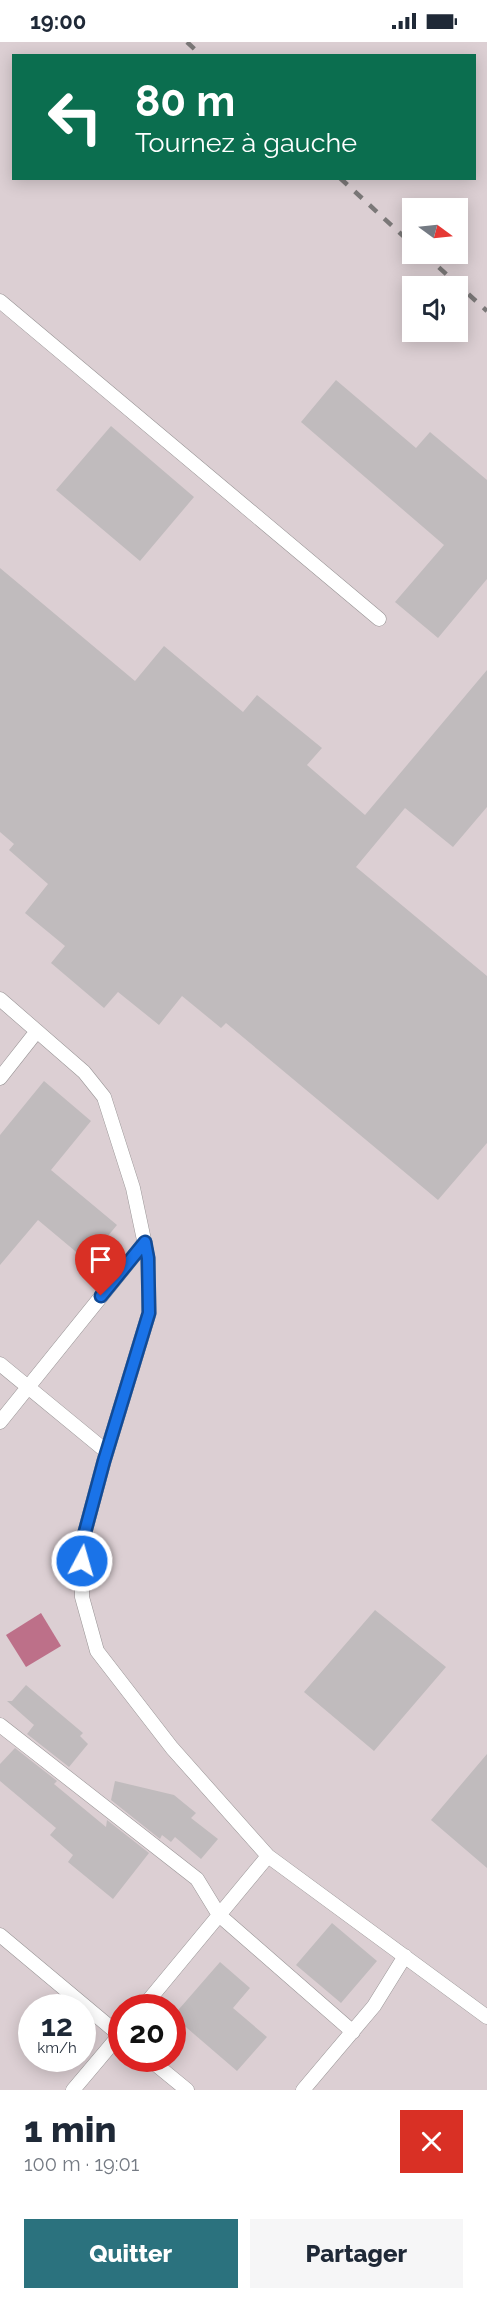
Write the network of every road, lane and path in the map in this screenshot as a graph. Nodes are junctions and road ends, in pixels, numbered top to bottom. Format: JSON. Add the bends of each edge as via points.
{"nodes":[{"id":1,"x":0,"y":301,"type":"edge"},
{"id":2,"x":379,"y":619,"type":"dead end"},
{"id":3,"x":0,"y":999,"type":"edge"},
{"id":4,"x":37,"y":1032,"type":"junction"},
{"id":5,"x":0,"y":1078,"type":"edge"},
{"id":6,"x":145,"y":1242,"type":"junction"},
{"id":7,"x":0,"y":1364,"type":"edge"},
{"id":8,"x":28,"y":1387,"type":"junction"},
{"id":9,"x":0,"y":1422,"type":"edge"},
{"id":10,"x":107,"y":1452,"type":"junction"},
{"id":11,"x":0,"y":1725,"type":"edge"},
{"id":12,"x":268,"y":1856,"type":"junction"},
{"id":13,"x":219,"y":1915,"type":"junction"},
{"id":14,"x":0,"y":1935,"type":"edge"},
{"id":15,"x":405,"y":1956,"type":"junction"},
{"id":16,"x":154,"y":1994,"type":"edge"},
{"id":17,"x":487,"y":2017,"type":"edge"},
{"id":18,"x":108,"y":2024,"type":"edge"},
{"id":19,"x":353,"y":2032,"type":"junction"},
{"id":20,"x":108,"y":2050,"type":"edge"},
{"id":21,"x":165,"y":2072,"type":"edge"},
{"id":22,"x":73,"y":2090,"type":"edge"},
{"id":23,"x":187,"y":2090,"type":"edge"},
{"id":24,"x":303,"y":2090,"type":"edge"}],
"edges":[{"from":1,"to":2,"type":"lane"},
{"from":3,"to":4,"type":"lane"},
{"from":4,"to":5,"type":"lane"},
{"from":4,"to":6,"type":"lane","via":[[84,1072],[104,1096],[133,1188]]},
{"from":6,"to":8,"type":"lane"},
{"from":6,"to":10,"type":"lane","via":[[149,1313]]},
{"from":7,"to":8,"type":"lane"},
{"from":8,"to":9,"type":"lane"},
{"from":8,"to":10,"type":"lane"},
{"from":10,"to":12,"type":"lane","via":[[82,1543],[82,1597],[97,1651],[172,1748]]},
{"from":11,"to":13,"type":"lane","via":[[197,1880]]},
{"from":12,"to":13,"type":"lane"},
{"from":12,"to":15,"type":"lane"},
{"from":13,"to":16,"type":"lane"},
{"from":13,"to":19,"type":"lane"},
{"from":14,"to":18,"type":"lane"},
{"from":15,"to":17,"type":"lane"},
{"from":15,"to":19,"type":"lane"},
{"from":19,"to":24,"type":"lane"},
{"from":20,"to":22,"type":"lane"},
{"from":21,"to":23,"type":"lane"}]}
